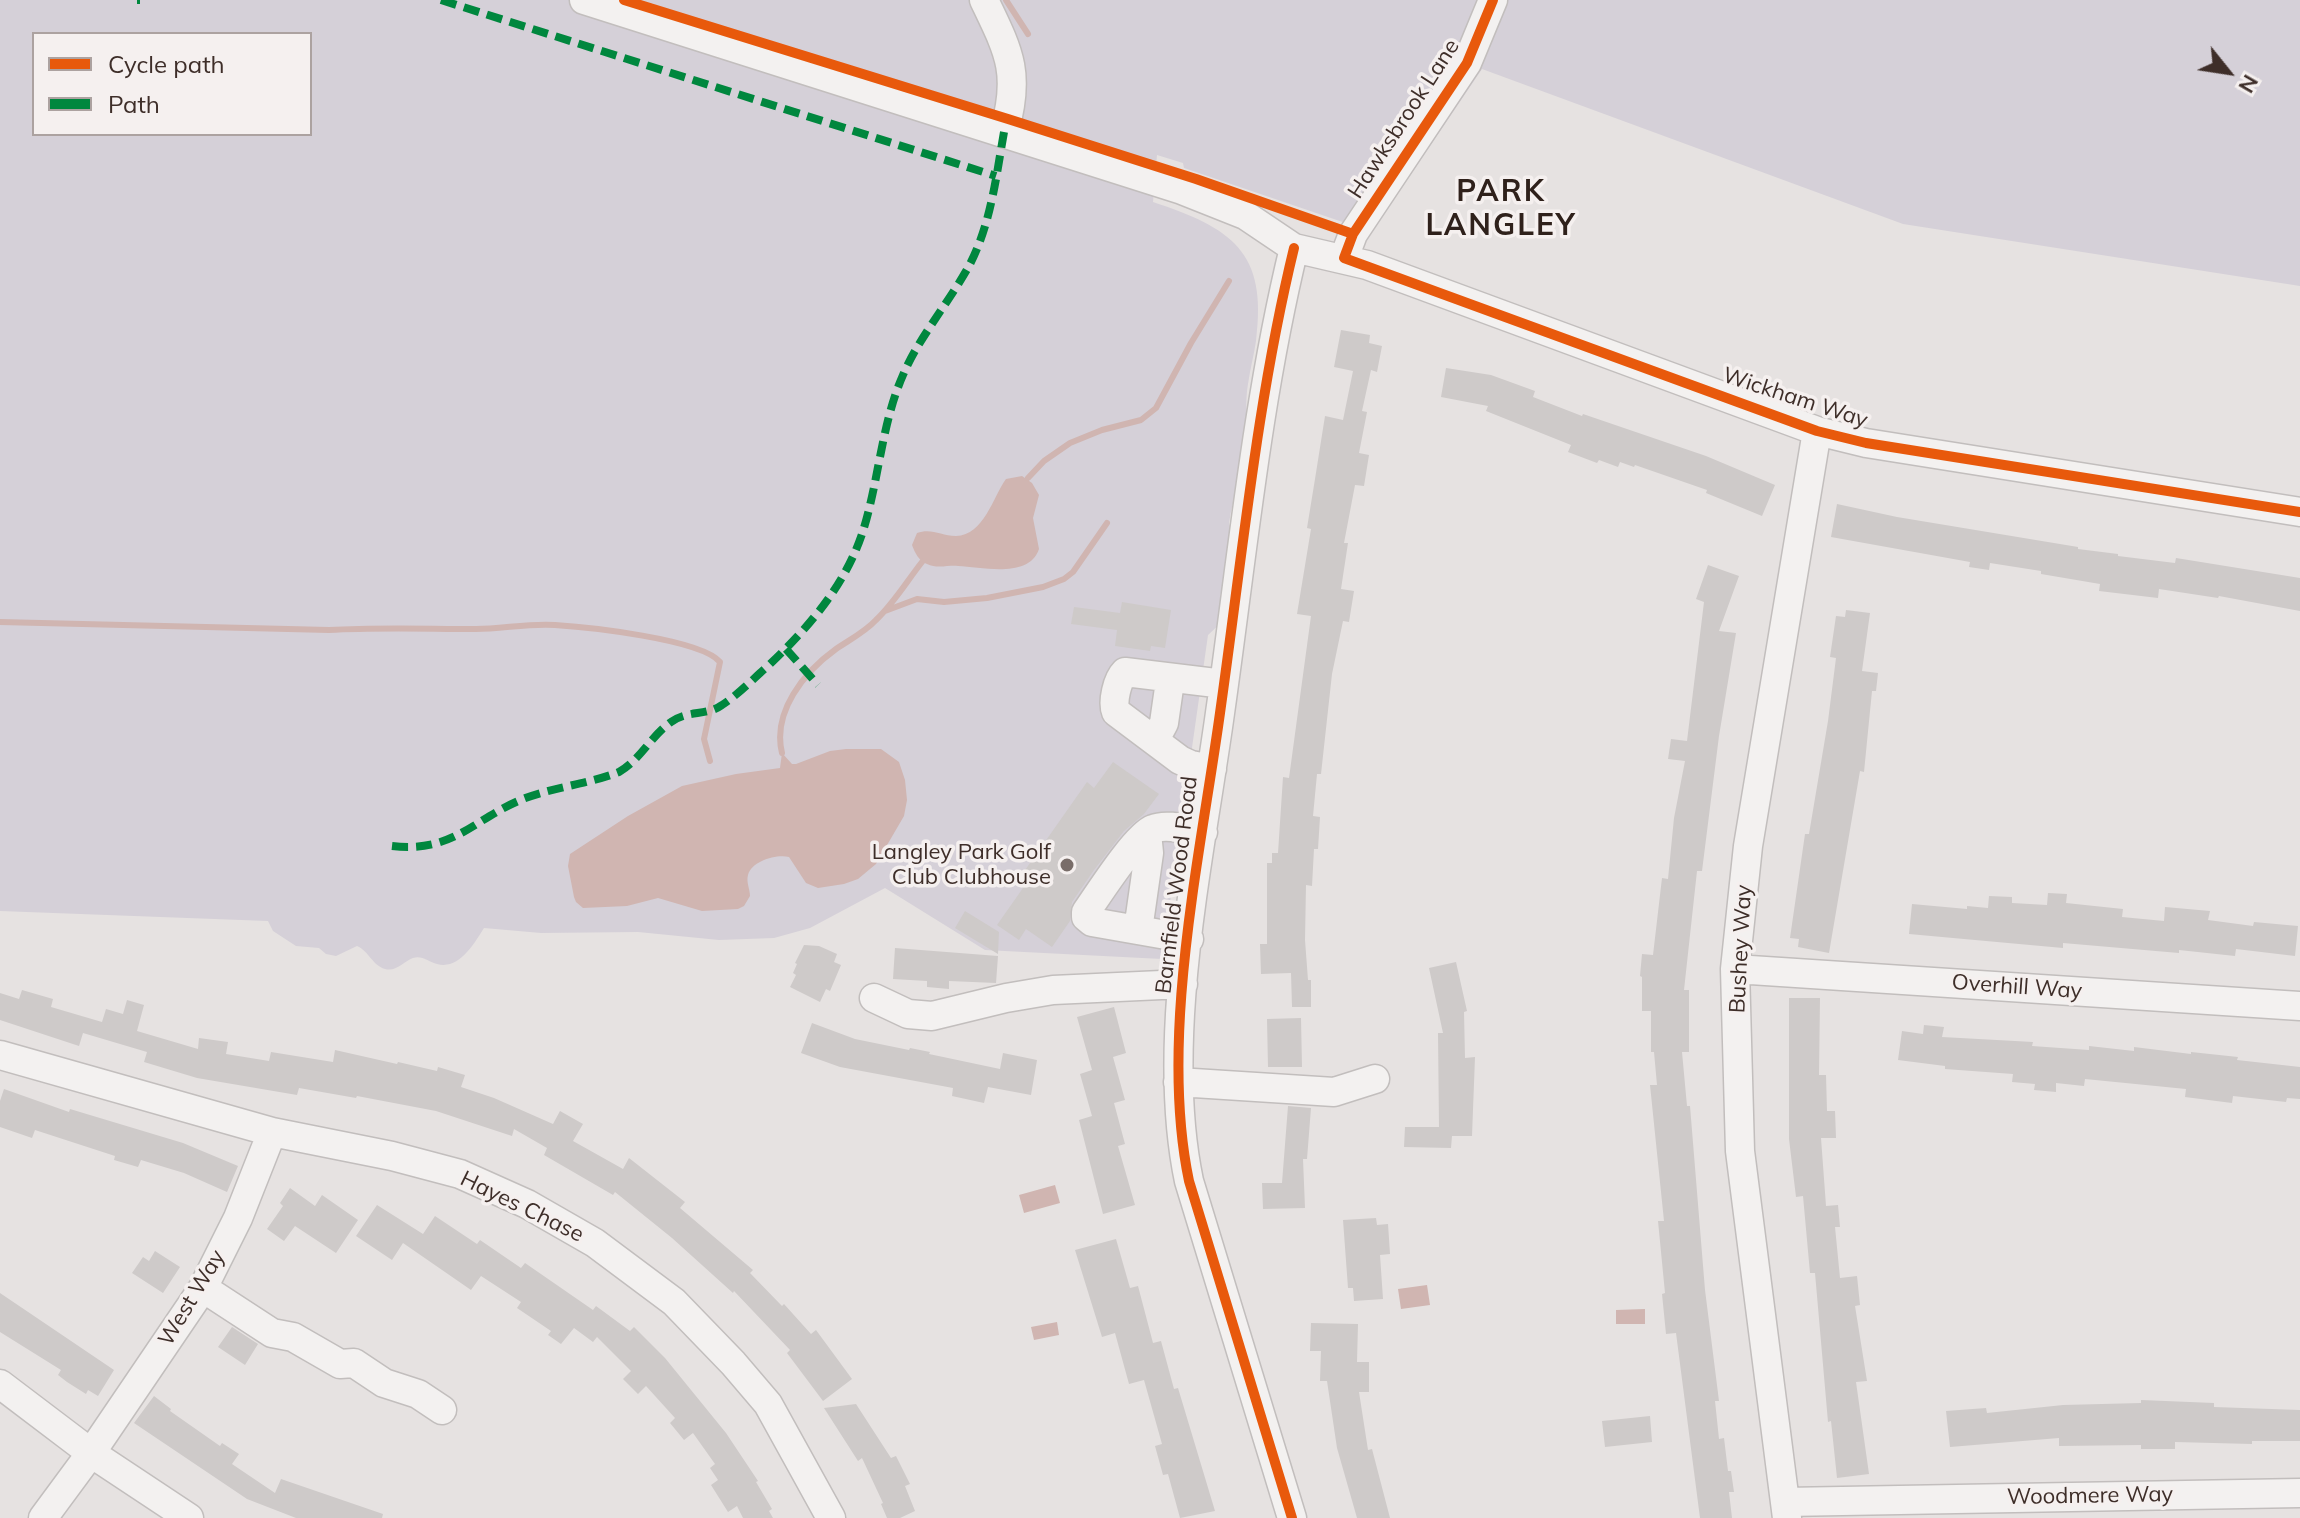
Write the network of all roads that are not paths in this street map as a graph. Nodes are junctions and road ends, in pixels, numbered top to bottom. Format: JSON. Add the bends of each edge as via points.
{"nodes":[{"id":1,"x":584,"y":0,"type":"edge"},
{"id":2,"x":984,"y":0,"type":"edge"},
{"id":3,"x":1493,"y":0,"type":"edge"},
{"id":4,"x":1004,"y":132,"type":"junction"},
{"id":5,"x":1294,"y":248,"type":"junction"},
{"id":6,"x":1344,"y":258,"type":"junction"},
{"id":7,"x":1817,"y":431,"type":"junction"},
{"id":8,"x":2300,"y":512,"type":"edge"},
{"id":9,"x":1167,"y":677,"type":"junction"},
{"id":10,"x":1224,"y":684,"type":"junction"},
{"id":11,"x":1155,"y":740,"type":"junction"},
{"id":12,"x":1212,"y":769,"type":"junction"},
{"id":13,"x":1203,"y":832,"type":"junction"},
{"id":14,"x":1147,"y":833,"type":"junction"},
{"id":15,"x":1138,"y":930,"type":"junction"},
{"id":16,"x":1189,"y":939,"type":"junction"},
{"id":17,"x":1735,"y":969,"type":"junction"},
{"id":18,"x":1183,"y":984,"type":"junction"},
{"id":19,"x":874,"y":998,"type":"dead end"},
{"id":20,"x":2300,"y":1006,"type":"edge"},
{"id":21,"x":0,"y":1055,"type":"edge"},
{"id":22,"x":1375,"y":1079,"type":"dead end"},
{"id":23,"x":1178,"y":1082,"type":"junction"},
{"id":24,"x":272,"y":1132,"type":"junction"},
{"id":25,"x":203,"y":1288,"type":"junction"},
{"id":26,"x":0,"y":1384,"type":"edge"},
{"id":27,"x":442,"y":1410,"type":"dead end"},
{"id":28,"x":91,"y":1453,"type":"junction"},
{"id":29,"x":2300,"y":1493,"type":"edge"},
{"id":30,"x":1786,"y":1510,"type":"edge"},
{"id":31,"x":43,"y":1518,"type":"edge"},
{"id":32,"x":189,"y":1518,"type":"edge"},
{"id":33,"x":831,"y":1518,"type":"edge"},
{"id":34,"x":1292,"y":1518,"type":"edge"}],
"edges":[{"from":1,"to":4,"type":"street"},
{"from":2,"to":4,"type":"street","via":[[1011,60],[1012,94]]},
{"from":3,"to":6,"type":"street","name":"Hawksbrook Lane","via":[[1467,63],[1353,234]]},
{"from":4,"to":5,"type":"street","via":[[1214,201]]},
{"from":5,"to":6,"type":"street","name":"Wickham Way"},
{"from":5,"to":10,"type":"street","name":"Barnfield Wood Road","via":[[1268,375]]},
{"from":6,"to":7,"type":"street","name":"Wickham Way"},
{"from":7,"to":8,"type":"street","name":"Wickham Way"},
{"from":7,"to":17,"type":"street","name":"Bushey Way","via":[[1748,846]]},
{"from":9,"to":10,"type":"street"},
{"from":9,"to":11,"type":"street","via":[[1164,723]]},
{"from":9,"to":11,"type":"street","via":[[1125,672],[1114,703],[1116,712]]},
{"from":10,"to":12,"type":"street","name":"Barnfield Wood Road"},
{"from":11,"to":12,"type":"street","via":[[1186,763]]},
{"from":12,"to":13,"type":"street","name":"Barnfield Wood Road"},
{"from":13,"to":14,"type":"street","via":[[1168,827]]},
{"from":13,"to":16,"type":"street","name":"Barnfield Wood Road"},
{"from":14,"to":15,"type":"street"},
{"from":14,"to":15,"type":"street","via":[[1086,912],[1092,922]]},
{"from":15,"to":16,"type":"street"},
{"from":16,"to":18,"type":"street","name":"Barnfield Wood Road"},
{"from":17,"to":20,"type":"street","name":"Overhill Way"},
{"from":17,"to":30,"type":"street","name":"Bushey Way","via":[[1740,1151]]},
{"from":18,"to":19,"type":"street","via":[[1030,993],[932,1016],[908,1014]]},
{"from":18,"to":23,"type":"street","name":"Barnfield Wood Road"},
{"from":21,"to":24,"type":"street","name":"Hayes Chase"},
{"from":22,"to":23,"type":"street","via":[[1334,1092]]},
{"from":23,"to":34,"type":"street","name":"Barnfield Wood Road","via":[[1189,1181]]},
{"from":24,"to":25,"type":"street","name":"West Way"},
{"from":24,"to":33,"type":"street","name":"Hayes Chase","via":[[460,1174],[595,1243],[674,1302],[733,1363],[768,1404]]},
{"from":25,"to":27,"type":"street","via":[[272,1333],[293,1337],[340,1364],[354,1363]]},
{"from":25,"to":28,"type":"street","name":"West Way"},
{"from":26,"to":28,"type":"street"},
{"from":28,"to":31,"type":"street","name":"West Way"},
{"from":28,"to":32,"type":"street"},
{"from":29,"to":30,"type":"street","name":"Woodmere Way"}]}
